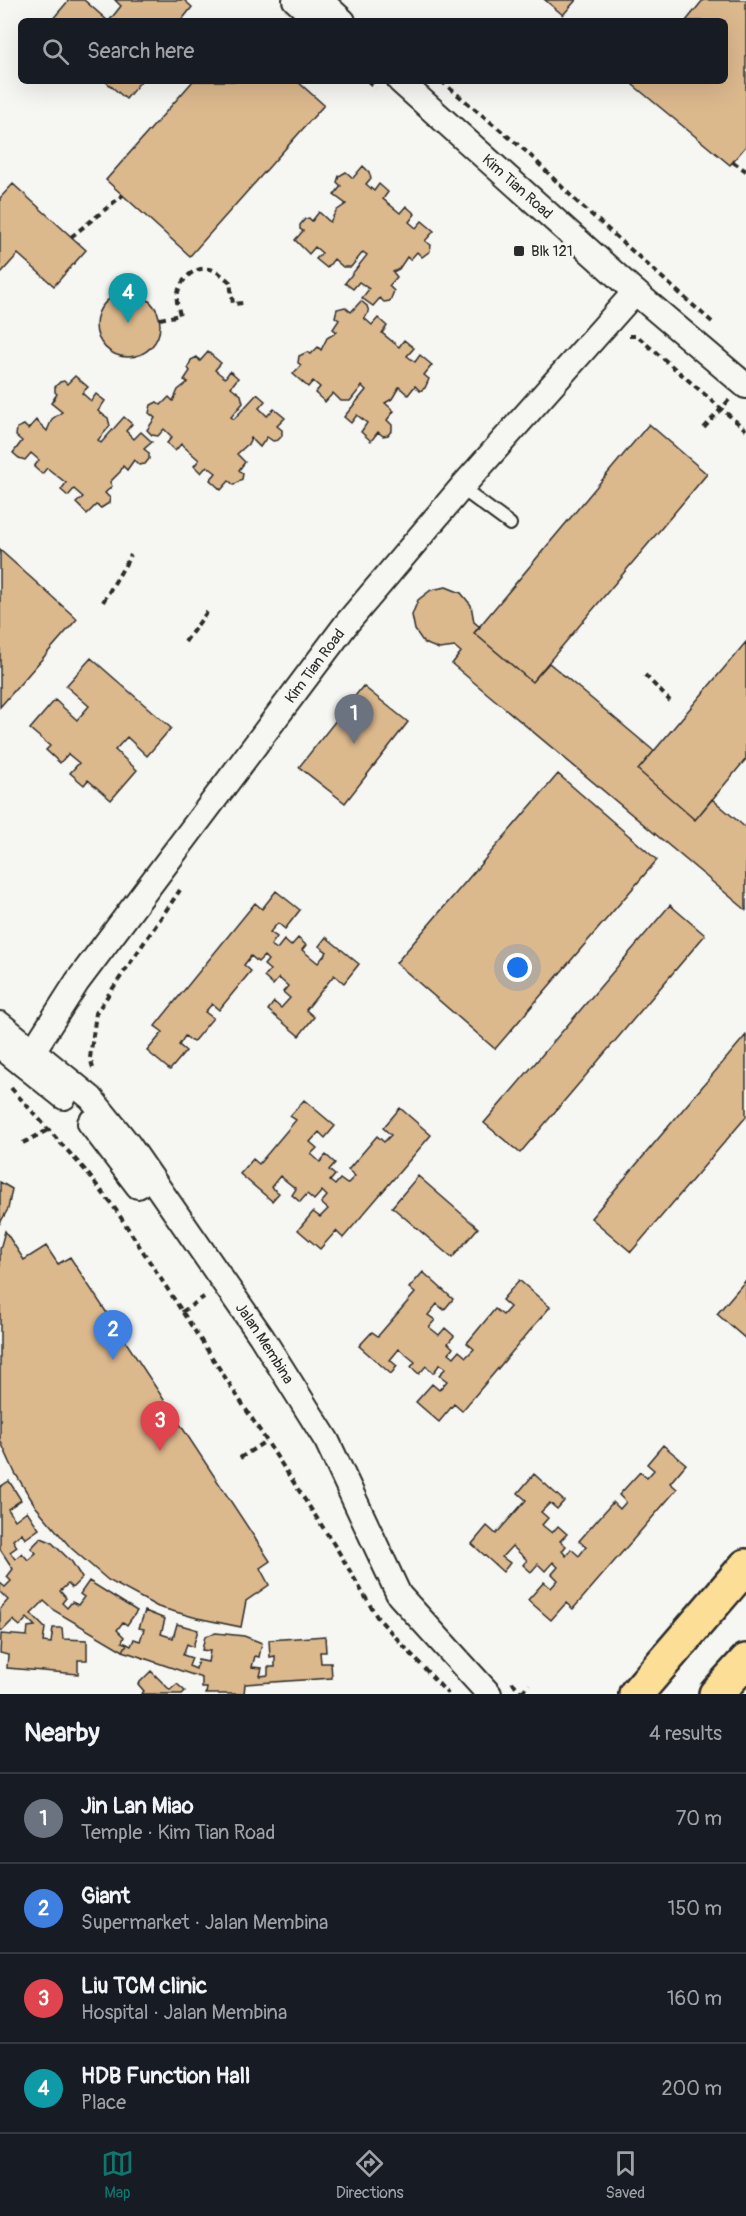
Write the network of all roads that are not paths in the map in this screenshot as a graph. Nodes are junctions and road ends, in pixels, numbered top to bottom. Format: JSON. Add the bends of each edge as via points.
{"nodes":[{"id":1,"x":295,"y":0,"type":"edge"},
{"id":2,"x":320,"y":0,"type":"edge"},
{"id":3,"x":315,"y":18,"type":"edge"},
{"id":4,"x":340,"y":18,"type":"edge"},
{"id":5,"x":403,"y":84,"type":"edge"},
{"id":6,"x":635,"y":292,"type":"junction"},
{"id":7,"x":746,"y":386,"type":"edge"},
{"id":8,"x":461,"y":488,"type":"junction"},
{"id":9,"x":510,"y":524,"type":"dead end"},
{"id":10,"x":0,"y":1024,"type":"edge"},
{"id":11,"x":0,"y":1046,"type":"edge"},
{"id":12,"x":28,"y":1058,"type":"junction"},
{"id":13,"x":255,"y":1341,"type":"junction"},
{"id":14,"x":746,"y":1566,"type":"edge"},
{"id":15,"x":746,"y":1661,"type":"edge"},
{"id":16,"x":471,"y":1694,"type":"edge"},
{"id":17,"x":489,"y":1694,"type":"edge"},
{"id":18,"x":636,"y":1694,"type":"edge"},
{"id":19,"x":717,"y":1694,"type":"edge"}],
"edges":[{"from":1,"to":3,"type":"street"},
{"from":2,"to":4,"type":"street"},
{"from":5,"to":6,"type":"street","name":"Kim Tian Road"},
{"from":6,"to":7,"type":"street","name":"Kim Tian Road"},
{"from":6,"to":8,"type":"street","name":"Kim Tian Road"},
{"from":8,"to":9,"type":"lane"},
{"from":8,"to":12,"type":"street","name":"Kim Tian Road","via":[[347,623],[77,982]]},
{"from":10,"to":12,"type":"street","name":"Jalan Membina"},
{"from":11,"to":12,"type":"street","name":"Jalan Membina"},
{"from":12,"to":13,"type":"street","name":"Jalan Membina","via":[[91,1098],[128,1144]]},
{"from":13,"to":16,"type":"street","name":"Jalan Membina","via":[[314,1447],[389,1604]]},
{"from":13,"to":17,"type":"street","name":"Jalan Membina","via":[[327,1441],[399,1595]]},
{"from":14,"to":18,"type":"main road"},
{"from":15,"to":19,"type":"main road"}]}
